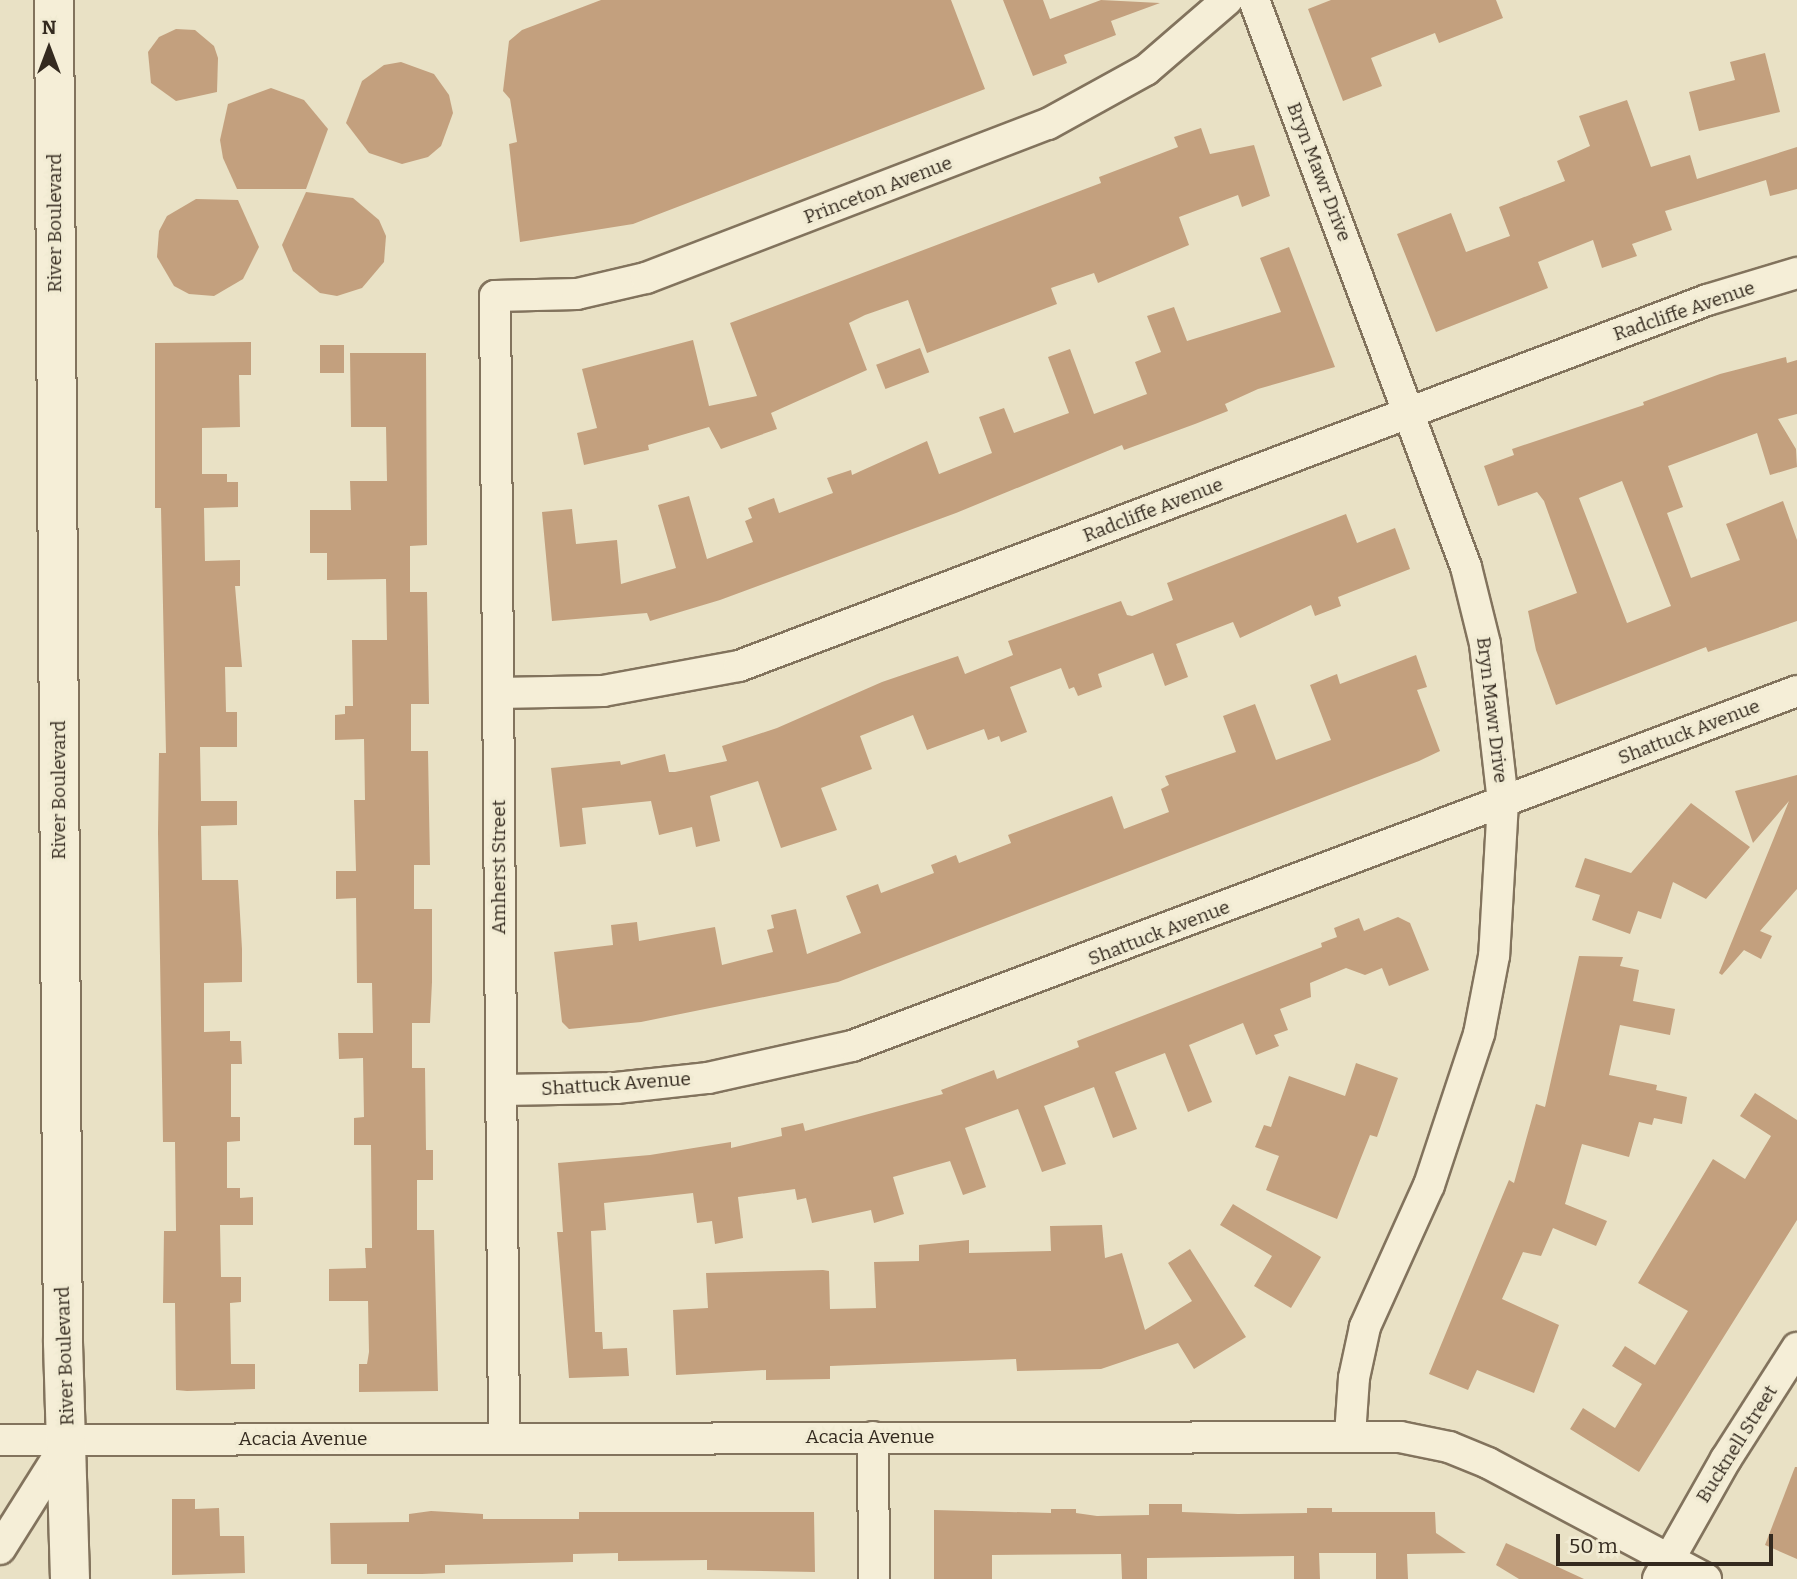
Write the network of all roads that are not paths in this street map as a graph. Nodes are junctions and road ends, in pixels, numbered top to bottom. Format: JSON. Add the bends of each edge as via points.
{"nodes":[{"id":1,"x":54,"y":0,"type":"edge"},
{"id":2,"x":1227,"y":0,"type":"edge"},
{"id":3,"x":1254,"y":0,"type":"edge"},
{"id":4,"x":1797,"y":273,"type":"edge"},
{"id":5,"x":495,"y":296,"type":"joint"},
{"id":6,"x":1410,"y":412,"type":"junction"},
{"id":7,"x":1797,"y":691,"type":"edge"},
{"id":8,"x":498,"y":693,"type":"junction"},
{"id":9,"x":1503,"y":802,"type":"junction"},
{"id":10,"x":501,"y":1090,"type":"junction"},
{"id":11,"x":1797,"y":1348,"type":"edge"},
{"id":12,"x":1350,"y":1435,"type":"junction"},
{"id":13,"x":873,"y":1437,"type":"junction"},
{"id":14,"x":504,"y":1438,"type":"junction"},
{"id":15,"x":0,"y":1440,"type":"edge"},
{"id":16,"x":68,"y":1441,"type":"junction"},
{"id":17,"x":0,"y":1549,"type":"edge"},
{"id":18,"x":1663,"y":1569,"type":"edge"},
{"id":19,"x":70,"y":1579,"type":"edge"},
{"id":20,"x":874,"y":1579,"type":"edge"},
{"id":21,"x":1706,"y":1579,"type":"edge"}],
"edges":[{"from":1,"to":16,"type":"main road","name":"River Boulevard"},
{"from":2,"to":5,"type":"street","name":"Princeton Avenue","via":[[1146,70],[1048,124],[646,278],[577,294]]},
{"from":3,"to":6,"type":"street","name":"Bryn Mawr Drive"},
{"from":4,"to":6,"type":"street","name":"Radcliffe Avenue","via":[[1707,300]]},
{"from":5,"to":8,"type":"street","name":"Amherst Street"},
{"from":6,"to":8,"type":"street","name":"Radcliffe Avenue","via":[[739,666],[603,691]]},
{"from":6,"to":9,"type":"street","name":"Bryn Mawr Drive","via":[[1466,566],[1485,644]]},
{"from":7,"to":9,"type":"street","name":"Shattuck Avenue"},
{"from":8,"to":10,"type":"street","name":"Amherst Street"},
{"from":9,"to":10,"type":"street","name":"Shattuck Avenue","via":[[852,1046],[708,1078],[616,1088]]},
{"from":9,"to":12,"type":"street","name":"Bryn Mawr Drive","via":[[1494,956],[1479,1034],[1429,1185],[1365,1327],[1354,1378]]},
{"from":10,"to":14,"type":"street","name":"Amherst Street"},
{"from":11,"to":18,"type":"street","name":"Bucknell Street"},
{"from":12,"to":13,"type":"street","name":"Acacia Avenue"},
{"from":12,"to":18,"type":"street","name":"Acacia Avenue","via":[[1400,1437],[1449,1447],[1495,1467]]},
{"from":13,"to":14,"type":"street","name":"Acacia Avenue"},
{"from":13,"to":20,"type":"street"},
{"from":14,"to":16,"type":"street","name":"Acacia Avenue"},
{"from":15,"to":16,"type":"street","name":"Acacia Avenue"},
{"from":16,"to":17,"type":"street"},
{"from":16,"to":19,"type":"main road","name":"River Boulevard"},
{"from":18,"to":21,"type":"street","name":"Acacia Avenue"}]}
